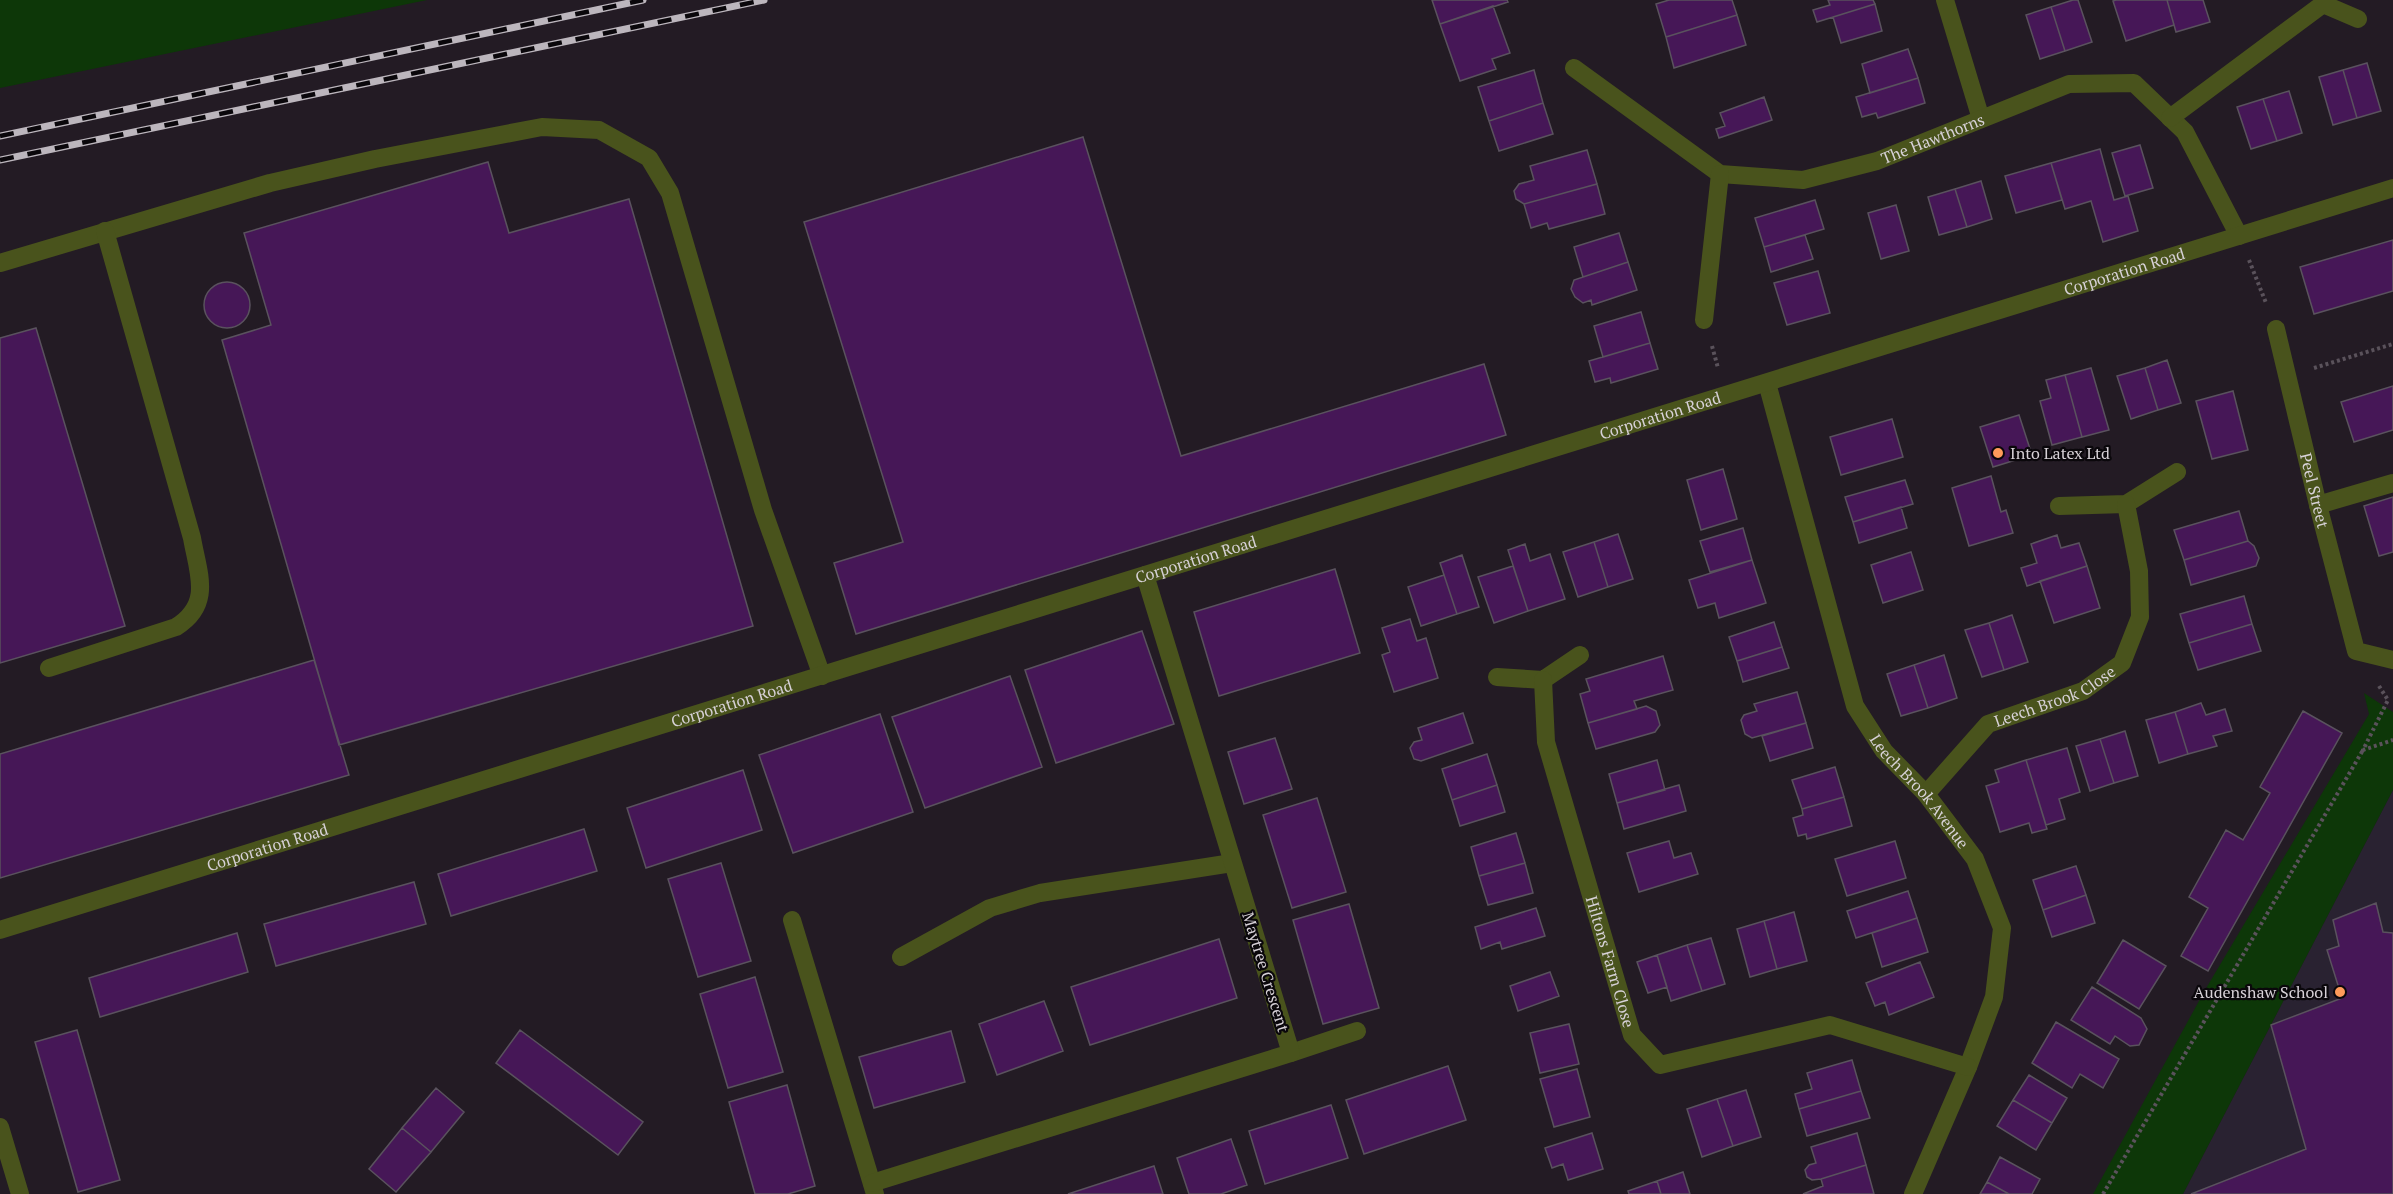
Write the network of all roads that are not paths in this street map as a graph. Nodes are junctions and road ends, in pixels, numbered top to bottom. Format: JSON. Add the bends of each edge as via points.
{"nodes":[{"id":1,"x":1945,"y":0,"type":"edge"},
{"id":2,"x":2323,"y":2,"type":"edge"},
{"id":3,"x":2358,"y":19,"type":"dead end"},
{"id":4,"x":1574,"y":68,"type":"dead end"},
{"id":5,"x":2170,"y":118,"type":"junction"},
{"id":6,"x":1981,"y":119,"type":"junction"},
{"id":7,"x":1720,"y":174,"type":"junction"},
{"id":8,"x":2393,"y":188,"type":"edge"},
{"id":9,"x":105,"y":231,"type":"junction"},
{"id":10,"x":2239,"y":236,"type":"junction"},
{"id":11,"x":0,"y":263,"type":"edge"},
{"id":12,"x":1704,"y":320,"type":"road end"},
{"id":13,"x":2276,"y":329,"type":"road end"},
{"id":14,"x":1767,"y":382,"type":"junction"},
{"id":15,"x":2177,"y":472,"type":"dead end"},
{"id":16,"x":2393,"y":483,"type":"edge"},
{"id":17,"x":2126,"y":504,"type":"junction"},
{"id":18,"x":2059,"y":506,"type":"dead end"},
{"id":19,"x":2318,"y":506,"type":"junction"},
{"id":20,"x":1145,"y":575,"type":"junction"},
{"id":21,"x":1580,"y":656,"type":"dead end"},
{"id":22,"x":2393,"y":660,"type":"edge"},
{"id":23,"x":49,"y":668,"type":"dead end"},
{"id":24,"x":822,"y":676,"type":"junction"},
{"id":25,"x":1497,"y":677,"type":"dead end"},
{"id":26,"x":1543,"y":680,"type":"junction"},
{"id":27,"x":1926,"y":794,"type":"junction"},
{"id":28,"x":1233,"y":863,"type":"junction"},
{"id":29,"x":792,"y":920,"type":"dead end"},
{"id":30,"x":0,"y":930,"type":"edge"},
{"id":31,"x":901,"y":957,"type":"dead end"},
{"id":32,"x":1357,"y":1031,"type":"dead end"},
{"id":33,"x":1291,"y":1053,"type":"junction"},
{"id":34,"x":1968,"y":1067,"type":"junction"},
{"id":35,"x":0,"y":1127,"type":"edge"},
{"id":36,"x":874,"y":1189,"type":"edge"},
{"id":37,"x":20,"y":1194,"type":"edge"},
{"id":38,"x":1913,"y":1194,"type":"edge"}],
"edges":[{"from":1,"to":6,"type":"street"},
{"from":2,"to":3,"type":"street"},
{"from":2,"to":5,"type":"street"},
{"from":4,"to":7,"type":"street"},
{"from":5,"to":6,"type":"street","name":"The Hawthorns","via":[[2134,83],[2069,84]]},
{"from":5,"to":10,"type":"street","name":"The Hawthorns","via":[[2185,132]]},
{"from":6,"to":7,"type":"street","name":"The Hawthorns","via":[[1877,161],[1803,180]]},
{"from":7,"to":12,"type":"street"},
{"from":8,"to":10,"type":"street","name":"Corporation Road"},
{"from":9,"to":11,"type":"street"},
{"from":9,"to":23,"type":"street","via":[[192,538],[201,597],[190,618],[176,627]]},
{"from":9,"to":24,"type":"street","via":[[270,183],[542,127],[599,130],[649,158],[670,194],[763,510]]},
{"from":10,"to":14,"type":"street","name":"Corporation Road"},
{"from":13,"to":19,"type":"street","name":"Peel Street"},
{"from":14,"to":20,"type":"street","name":"Corporation Road"},
{"from":14,"to":27,"type":"street","name":"Leech Brook Avenue","via":[[1855,706],[1884,752]]},
{"from":15,"to":17,"type":"street"},
{"from":16,"to":19,"type":"street"},
{"from":17,"to":18,"type":"street"},
{"from":17,"to":27,"type":"street","name":"Leech Brook Close","via":[[2139,572],[2140,617],[2122,663],[2083,691],[1988,724]]},
{"from":19,"to":22,"type":"street","name":"Peel Street","via":[[2356,651]]},
{"from":20,"to":24,"type":"street","name":"Corporation Road"},
{"from":20,"to":28,"type":"street","name":"Maytree Crescent"},
{"from":21,"to":26,"type":"street"},
{"from":24,"to":30,"type":"street","name":"Corporation Road"},
{"from":25,"to":26,"type":"street"},
{"from":26,"to":34,"type":"street","name":"Hiltons Farm Close","via":[[1546,742],[1632,1035],[1660,1065],[1830,1025]]},
{"from":27,"to":34,"type":"street","name":"Leech Brook Avenue","via":[[1975,859],[2002,928],[1994,997]]},
{"from":28,"to":31,"type":"street","via":[[1040,892],[990,908]]},
{"from":28,"to":33,"type":"street","name":"Maytree Crescent"},
{"from":29,"to":36,"type":"street"},
{"from":32,"to":33,"type":"street"},
{"from":33,"to":36,"type":"street","name":"Maytree Crescent"},
{"from":34,"to":38,"type":"street","name":"Leech Brook Avenue"},
{"from":35,"to":37,"type":"street"}]}
